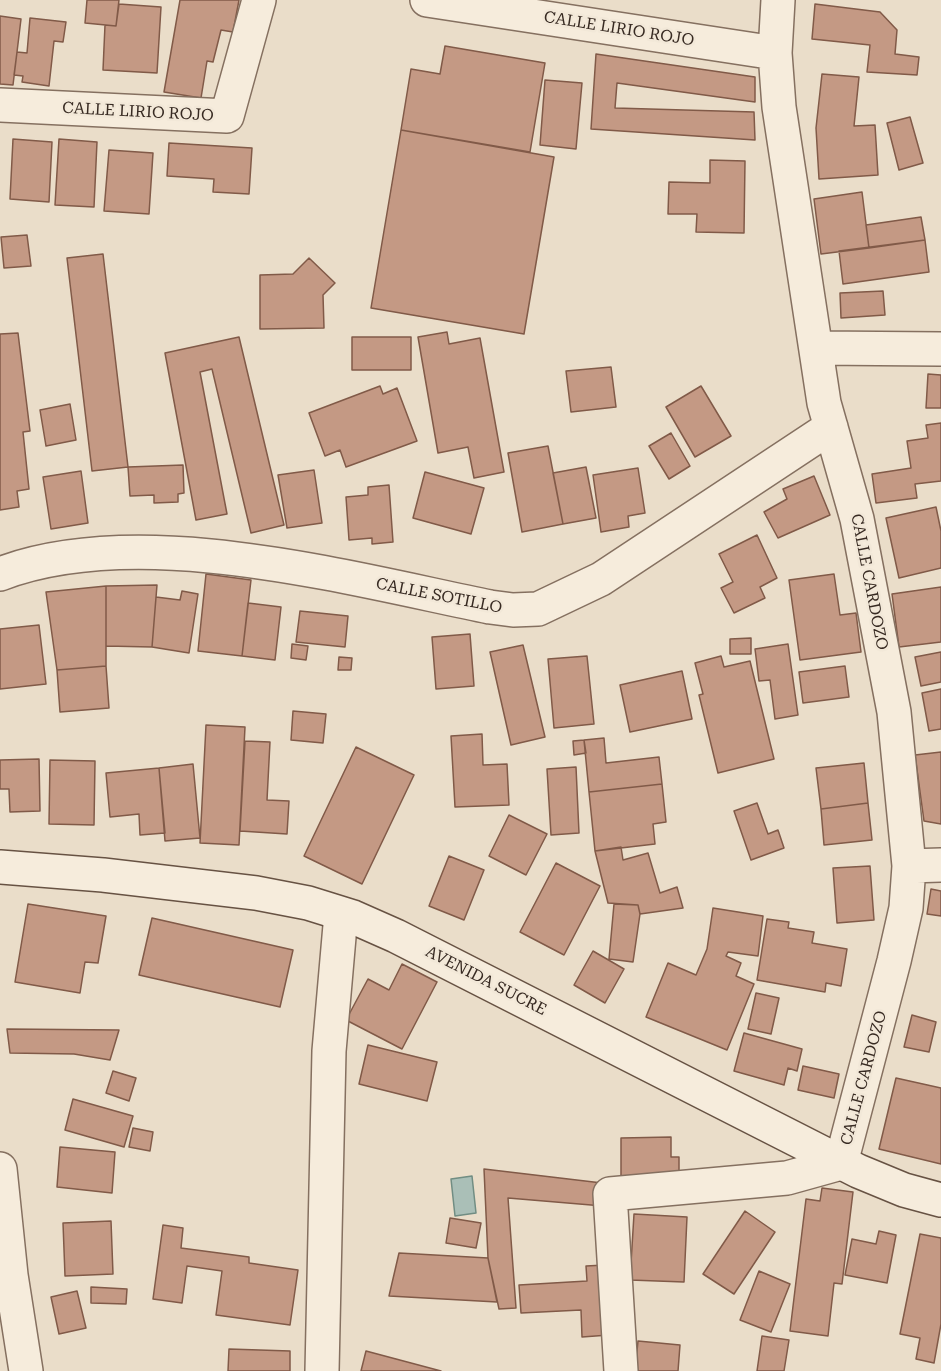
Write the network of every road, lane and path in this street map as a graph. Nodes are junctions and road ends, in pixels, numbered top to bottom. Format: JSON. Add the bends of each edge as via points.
{"nodes":[{"id":1,"x":259,"y":0,"type":"edge"},
{"id":2,"x":427,"y":0,"type":"edge"},
{"id":3,"x":778,"y":0,"type":"edge"},
{"id":4,"x":775,"y":53,"type":"junction"},
{"id":5,"x":0,"y":105,"type":"edge"},
{"id":6,"x":816,"y":348,"type":"junction"},
{"id":7,"x":941,"y":349,"type":"edge"},
{"id":8,"x":831,"y":427,"type":"junction"},
{"id":9,"x":0,"y":574,"type":"edge"},
{"id":10,"x":925,"y":865,"type":"edge"},
{"id":11,"x":0,"y":867,"type":"edge"},
{"id":12,"x":341,"y":914,"type":"junction"},
{"id":13,"x":841,"y":1162,"type":"junction"},
{"id":14,"x":0,"y":1169,"type":"edge"},
{"id":15,"x":941,"y":1200,"type":"edge"},
{"id":16,"x":17,"y":1368,"type":"edge"},
{"id":17,"x":322,"y":1371,"type":"edge"},
{"id":18,"x":621,"y":1371,"type":"edge"}],
"edges":[{"from":1,"to":5,"type":"street","name":"CALLE LIRIO ROJO","via":[[227,116]]},
{"from":2,"to":4,"type":"street","name":"CALLE LIRIO ROJO"},
{"from":3,"to":4,"type":"street","name":"CALLE CARDOZO"},
{"from":4,"to":6,"type":"street","name":"CALLE CARDOZO","via":[[779,107]]},
{"from":6,"to":7,"type":"street"},
{"from":6,"to":8,"type":"street","name":"CALLE CARDOZO"},
{"from":8,"to":9,"type":"street","name":"CALLE SOTILLO","via":[[601,579],[538,609],[490,607],[287,567],[178,554],[60,557]]},
{"from":8,"to":10,"type":"street","name":"CALLE CARDOZO","via":[[857,519]]},
{"from":10,"to":13,"type":"street","name":"CALLE CARDOZO","via":[[906,908]]},
{"from":11,"to":12,"type":"street","name":"AVENIDA SUCRE","via":[[103,874],[256,893]]},
{"from":12,"to":13,"type":"street","name":"AVENIDA SUCRE","via":[[396,936]]},
{"from":12,"to":17,"type":"street","via":[[329,1051]]},
{"from":13,"to":15,"type":"street","name":"AVENIDA SUCRE","via":[[904,1190]]},
{"from":13,"to":18,"type":"street","via":[[788,1178],[610,1194]]},
{"from":14,"to":16,"type":"street"}]}
